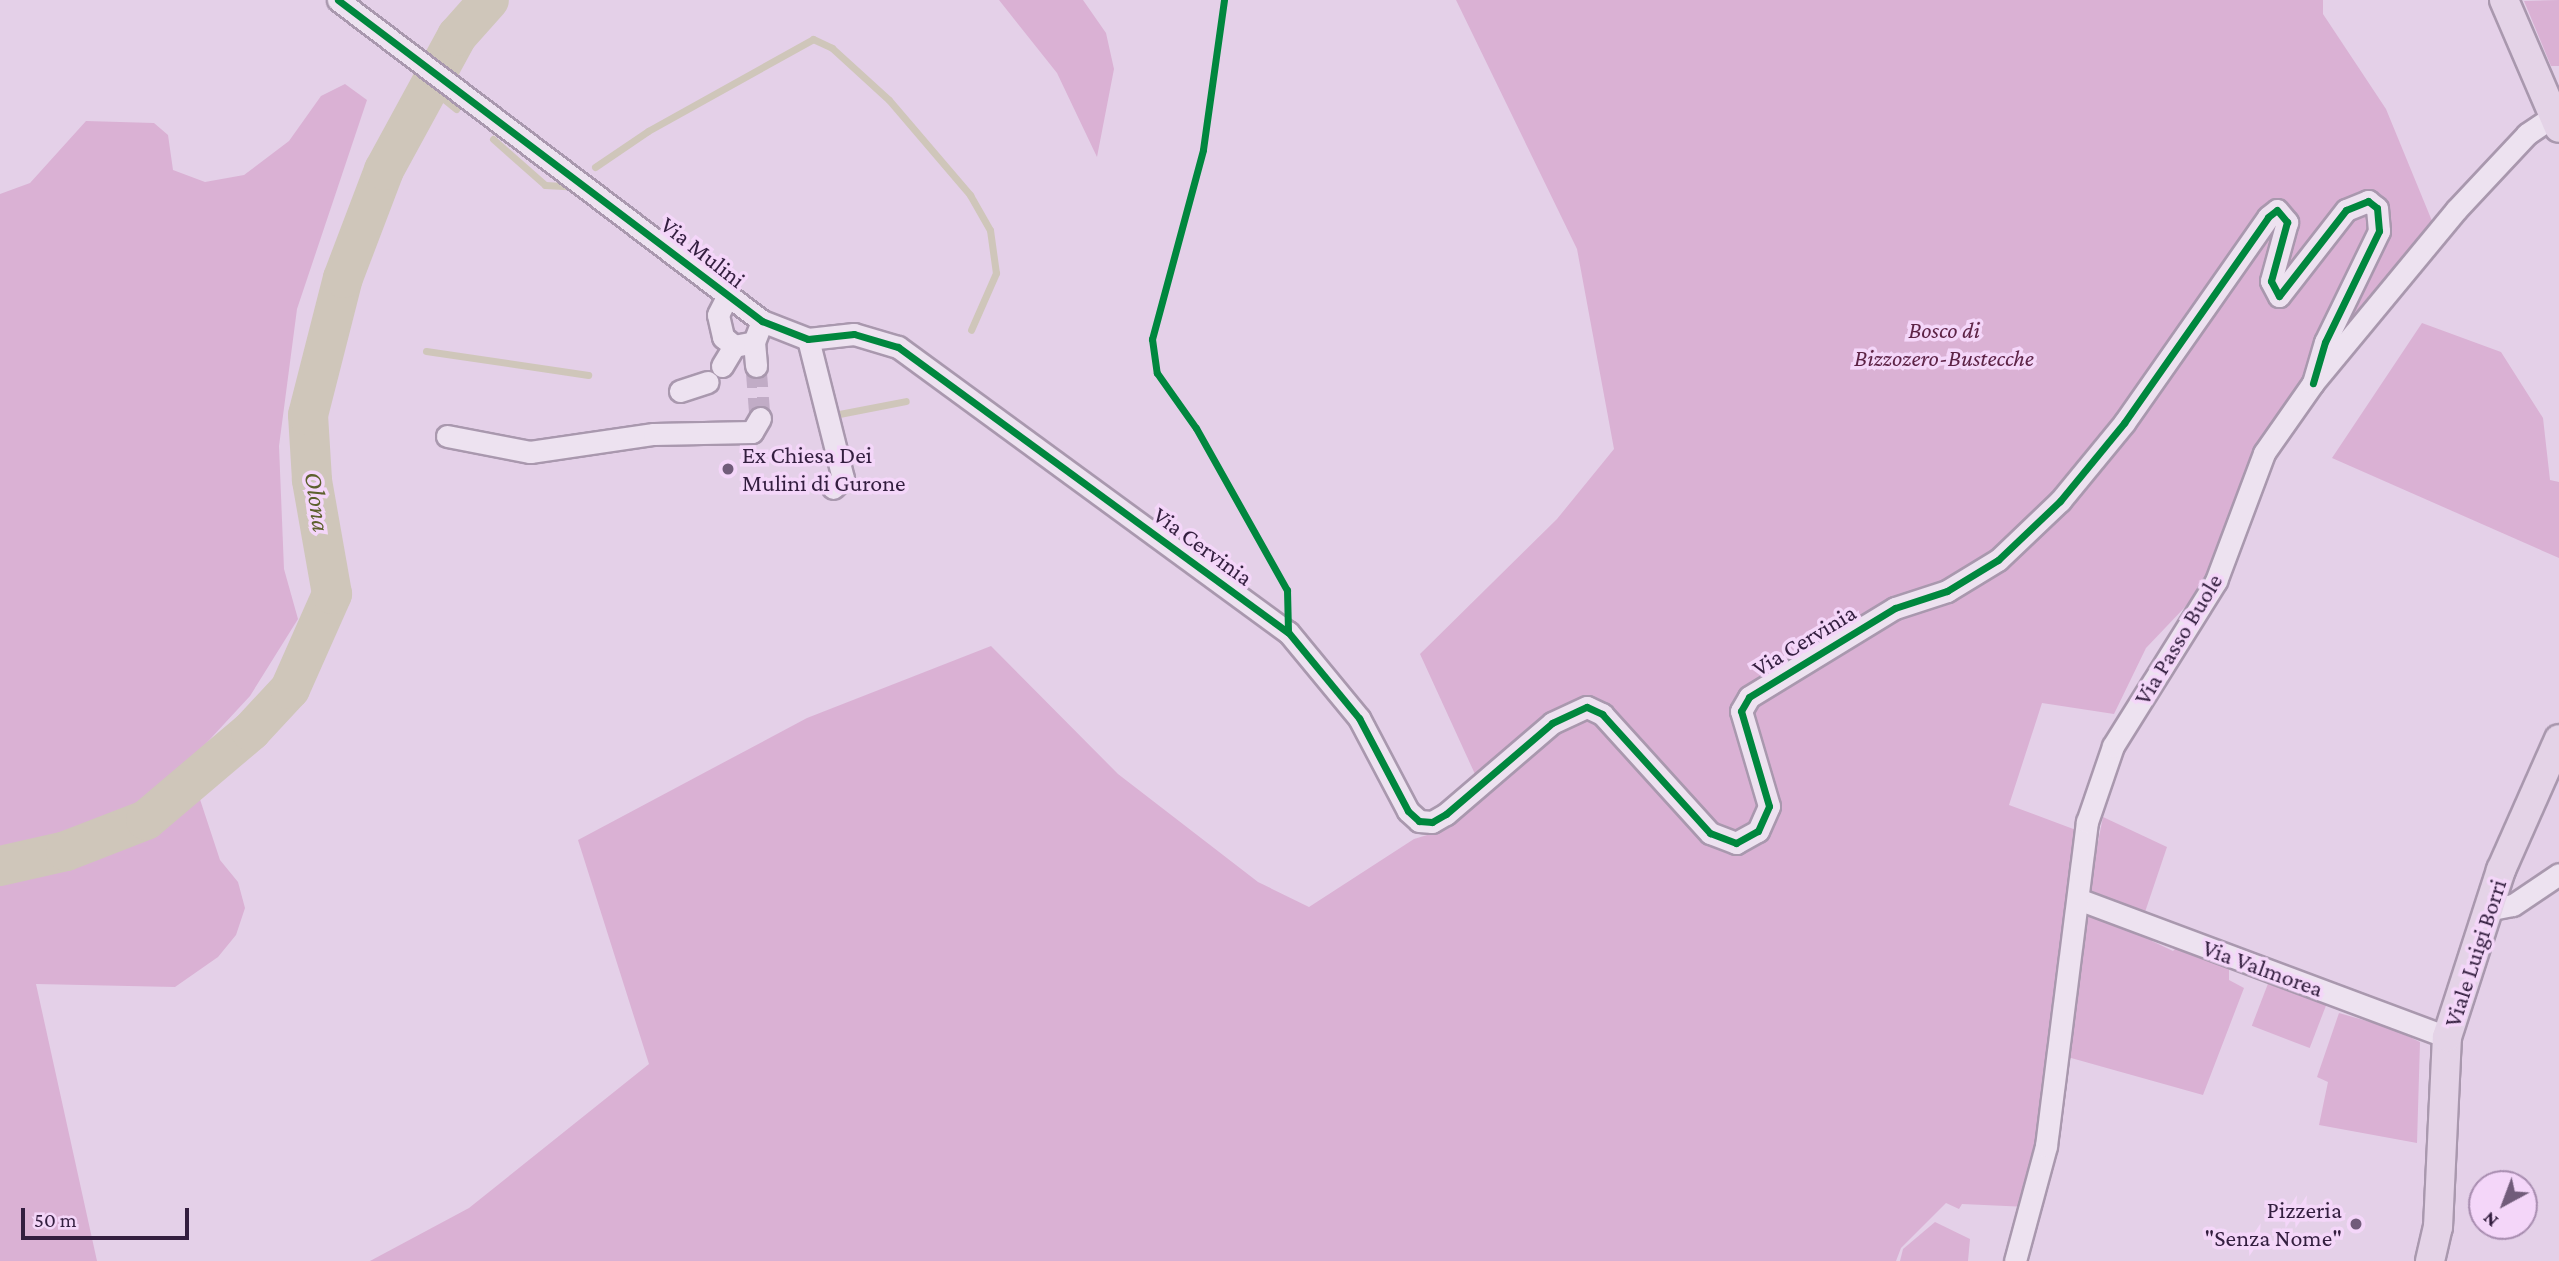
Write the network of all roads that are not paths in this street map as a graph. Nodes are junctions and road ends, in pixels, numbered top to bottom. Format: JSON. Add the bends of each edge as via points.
{"nodes":[{"id":1,"x":338,"y":0,"type":"edge"},
{"id":2,"x":2504,"y":0,"type":"edge"},
{"id":3,"x":2556,"y":122,"type":"edge"},
{"id":4,"x":728,"y":295,"type":"junction"},
{"id":5,"x":762,"y":321,"type":"junction"},
{"id":6,"x":808,"y":339,"type":"junction"},
{"id":7,"x":744,"y":344,"type":"junction"},
{"id":8,"x":756,"y":366,"type":"tunnel mouth"},
{"id":9,"x":2313,"y":383,"type":"junction"},
{"id":10,"x":680,"y":391,"type":"dead end"},
{"id":11,"x":760,"y":418,"type":"dead end"},
{"id":12,"x":447,"y":436,"type":"dead end"},
{"id":13,"x":1022,"y":438,"type":"joint"},
{"id":14,"x":833,"y":488,"type":"dead end"},
{"id":15,"x":2559,"y":739,"type":"edge"},
{"id":16,"x":2559,"y":874,"type":"edge"},
{"id":17,"x":2078,"y":899,"type":"junction"},
{"id":18,"x":2487,"y":910,"type":"junction"},
{"id":19,"x":2447,"y":1037,"type":"junction"},
{"id":20,"x":2015,"y":1261,"type":"edge"},
{"id":21,"x":2430,"y":1261,"type":"edge"}],
"edges":[{"from":1,"to":4,"type":"street","name":"Via Mulini","via":[[488,108]]},
{"from":2,"to":3,"type":"main road"},
{"from":3,"to":9,"type":"street","name":"Via Passo Buole","via":[[2527,134],[2456,210]]},
{"from":4,"to":5,"type":"street","name":"Via Mulini"},
{"from":4,"to":7,"type":"street","name":"Via Mulini","via":[[718,315],[723,337]]},
{"from":5,"to":6,"type":"street","name":"Via Mulini"},
{"from":5,"to":7,"type":"street","name":"Via Mulini"},
{"from":6,"to":13,"type":"street","name":"Via Mulini","via":[[854,334],[898,347]]},
{"from":6,"to":14,"type":"street","via":[[843,478]]},
{"from":7,"to":8,"type":"street","name":"Via Mulini"},
{"from":7,"to":10,"type":"street","via":[[715,374]]},
{"from":9,"to":13,"type":"street","name":"Via Cervinia","via":[[2325,342],[2379,231],[2377,208],[2368,201],[2346,210],[2278,296],[2271,281],[2287,222],[2277,210],[2268,216],[2124,423],[2060,501],[1998,560],[1947,591],[1895,608],[1749,697],[1741,711],[1769,806],[1758,831],[1736,843],[1710,833],[1602,714],[1587,707],[1552,723],[1446,814],[1432,822],[1419,821],[1408,811],[1359,718],[1288,632]]},
{"from":9,"to":17,"type":"street","name":"Via Passo Buole","via":[[2264,453],[2216,581],[2113,746],[2087,822]]},
{"from":11,"to":12,"type":"street","via":[[752,432],[654,434],[530,452]]},
{"from":15,"to":18,"type":"main road","name":"Viale Luigi Borri"},
{"from":16,"to":18,"type":"street","via":[[2514,905]]},
{"from":17,"to":19,"type":"street","name":"Via Valmorea"},
{"from":17,"to":20,"type":"street","name":"Via Passo Buole","via":[[2046,1146]]},
{"from":18,"to":19,"type":"main road","name":"Viale Luigi Borri"},
{"from":19,"to":21,"type":"main road","name":"Viale Luigi Borri","via":[[2438,1227]]}]}
